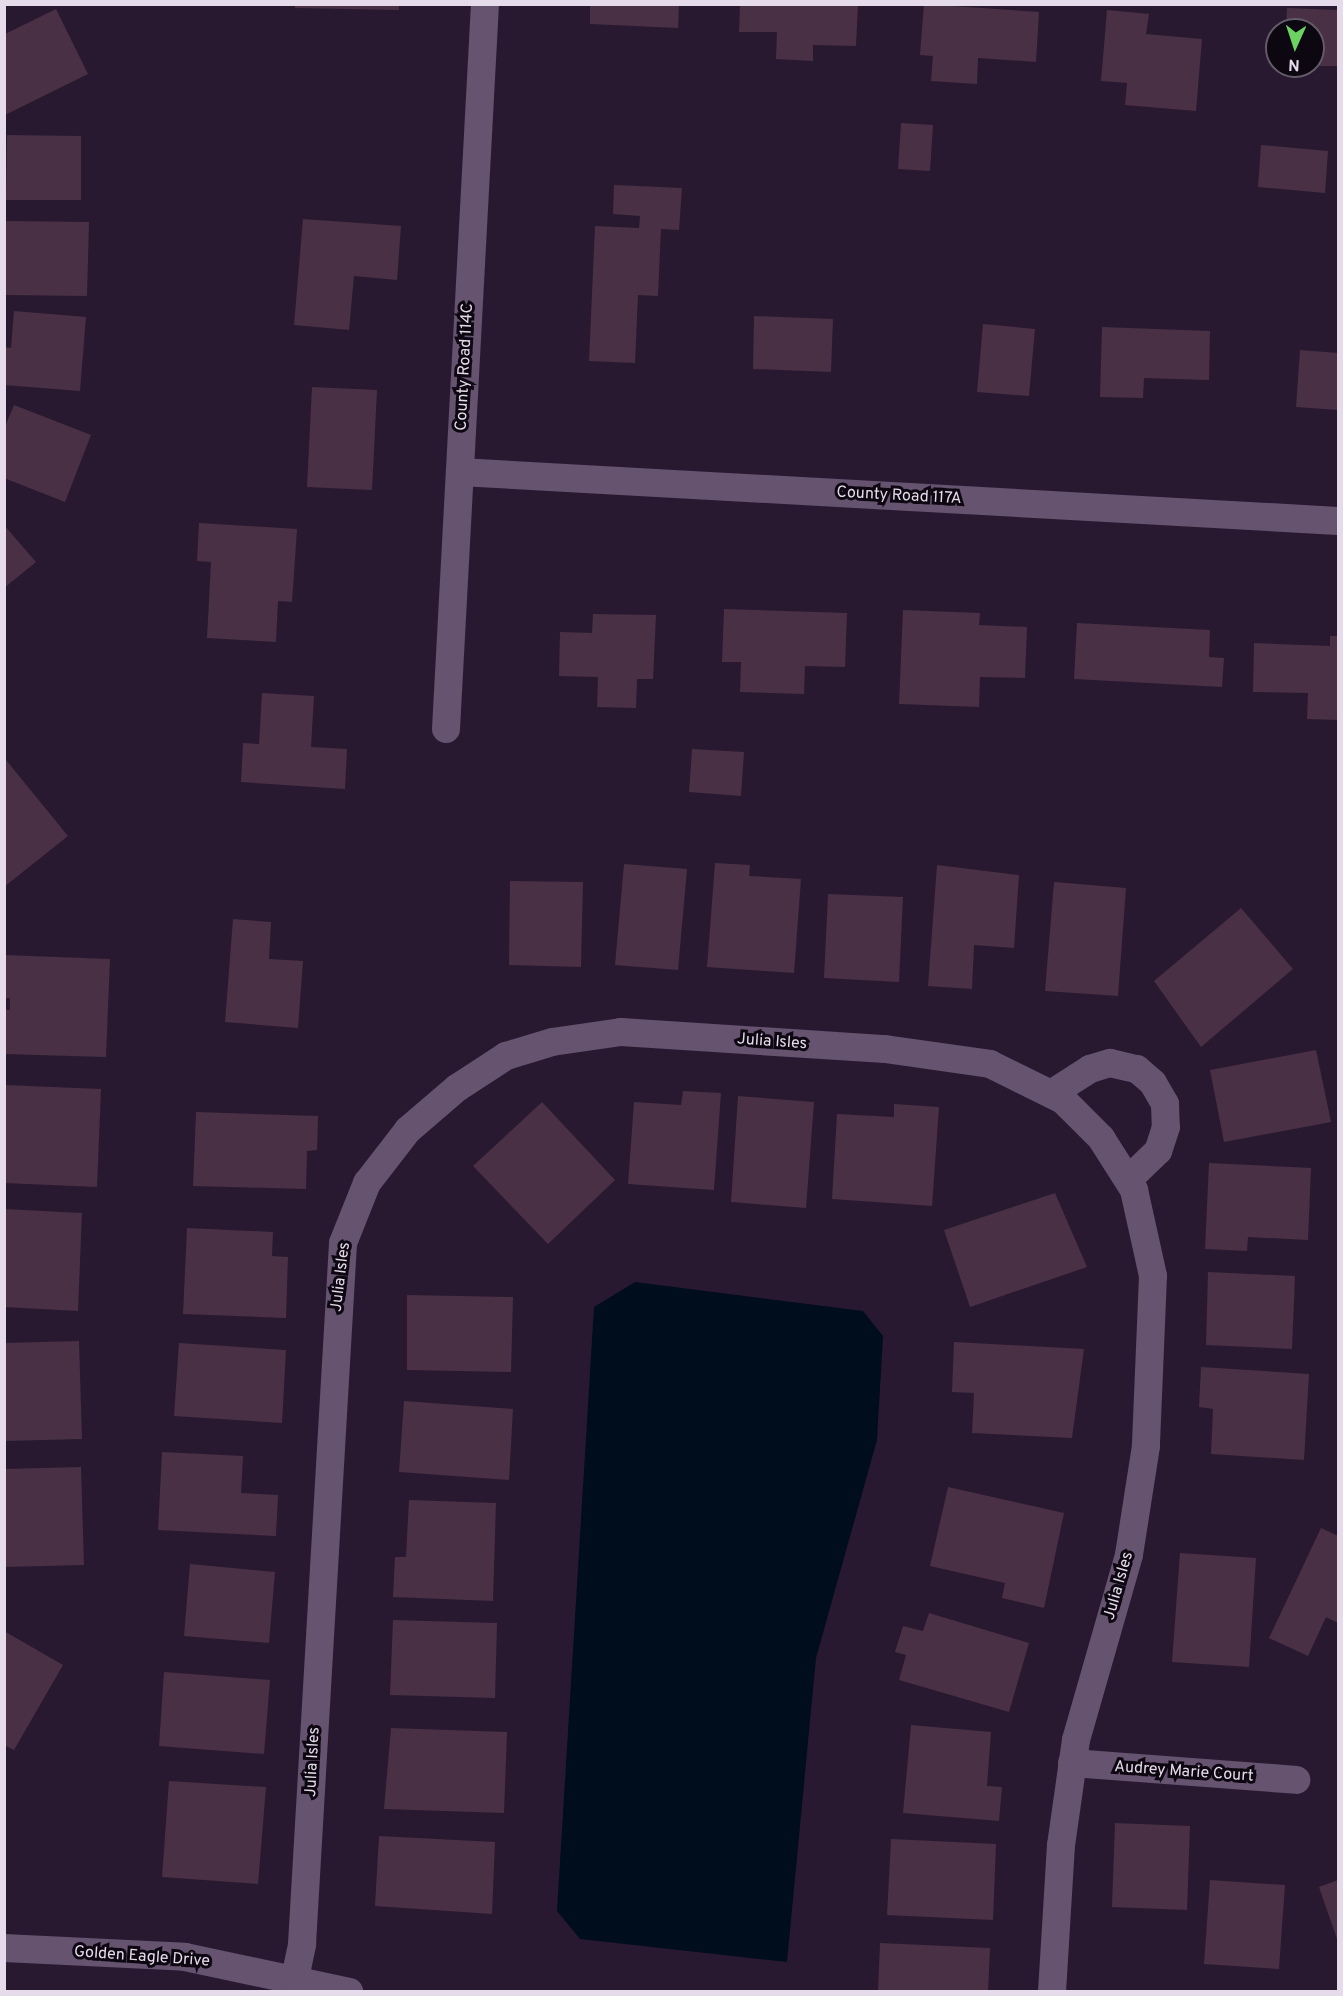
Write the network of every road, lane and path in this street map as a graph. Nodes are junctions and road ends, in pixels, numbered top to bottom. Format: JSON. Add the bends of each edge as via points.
{"nodes":[{"id":1,"x":485,"y":4,"type":"edge"},
{"id":2,"x":460,"y":472,"type":"junction"},
{"id":3,"x":1338,"y":521,"type":"edge"},
{"id":4,"x":446,"y":729,"type":"dead end"},
{"id":5,"x":1054,"y":1092,"type":"junction"},
{"id":6,"x":1129,"y":1179,"type":"junction"},
{"id":7,"x":1072,"y":1763,"type":"junction"},
{"id":8,"x":1296,"y":1780,"type":"dead end"},
{"id":9,"x":4,"y":1948,"type":"edge"},
{"id":10,"x":295,"y":1978,"type":"junction"},
{"id":11,"x":349,"y":1992,"type":"edge"},
{"id":12,"x":1052,"y":1992,"type":"edge"}],
"edges":[{"from":1,"to":2,"type":"street","name":"County Road 114C"},
{"from":2,"to":3,"type":"street","name":"County Road 117A"},
{"from":2,"to":4,"type":"street","name":"County Road 114C"},
{"from":5,"to":6,"type":"street","name":"Julia Isles","via":[[1082,1117]]},
{"from":5,"to":6,"type":"street","via":[[1090,1068],[1110,1063],[1137,1069],[1153,1083],[1165,1104],[1166,1127],[1158,1151]]},
{"from":5,"to":10,"type":"street","name":"Julia Isles","via":[[966,1057],[621,1032],[552,1042],[506,1056],[457,1088],[408,1130],[367,1183],[343,1243],[302,1944]]},
{"from":6,"to":7,"type":"street","name":"Julia Isles","via":[[1142,1211],[1153,1276],[1146,1446],[1129,1555],[1092,1670]]},
{"from":7,"to":8,"type":"street","name":"Audrey Marie Court"},
{"from":7,"to":12,"type":"street","name":"Julia Isles"},
{"from":9,"to":10,"type":"street","name":"Golden Eagle Drive","via":[[185,1957]]},
{"from":10,"to":11,"type":"street","name":"Golden Eagle Drive"}]}
